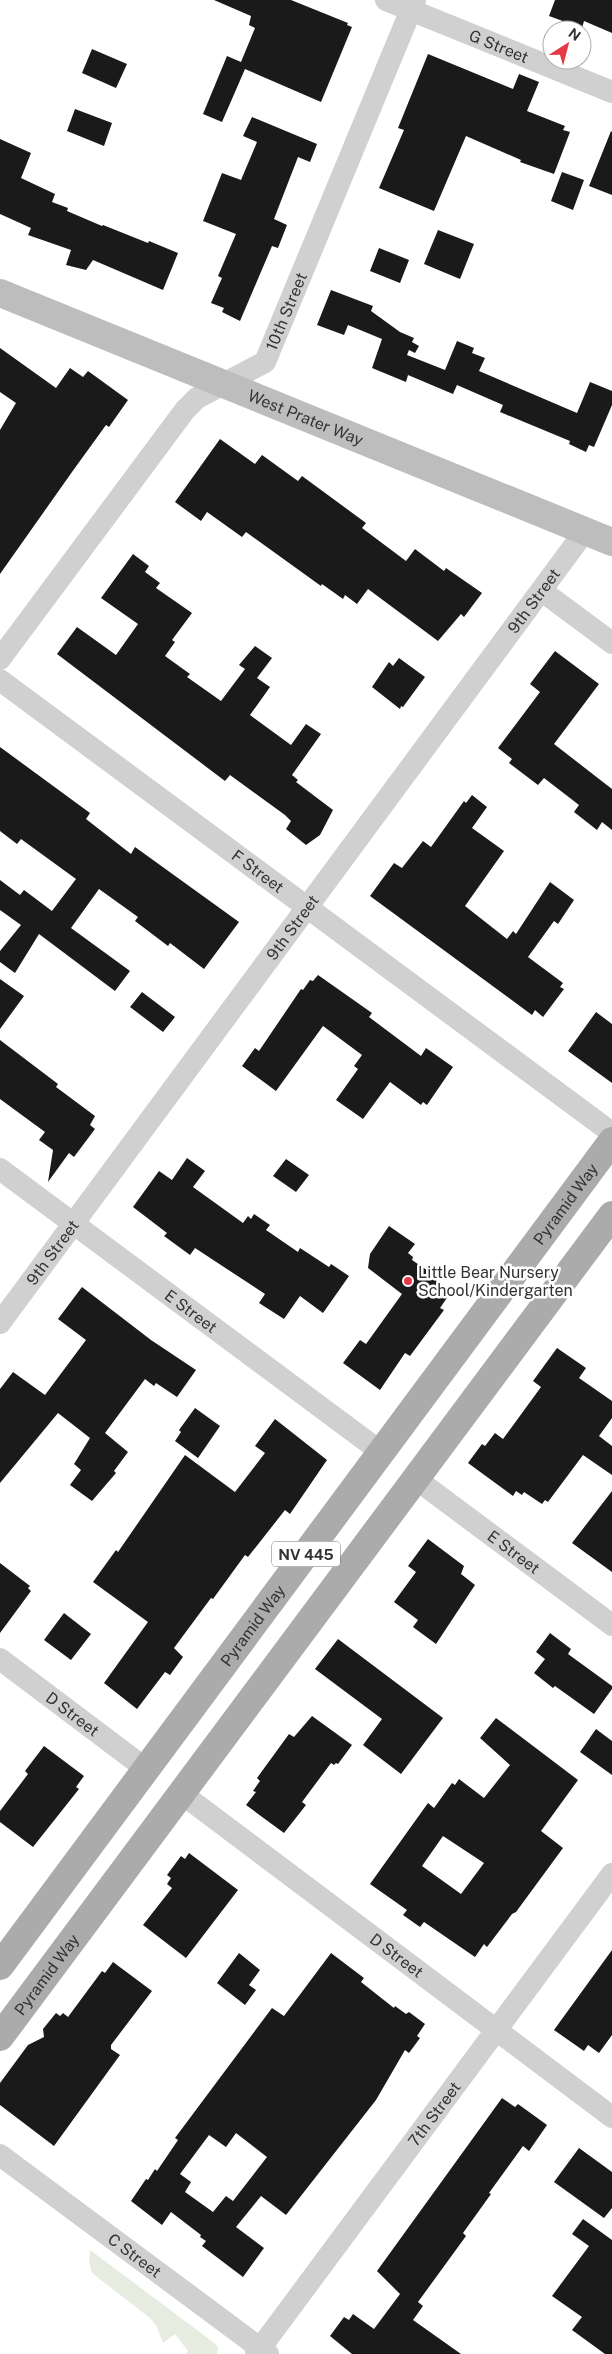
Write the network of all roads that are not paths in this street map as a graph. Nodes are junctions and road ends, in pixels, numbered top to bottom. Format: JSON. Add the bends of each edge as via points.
{"nodes":[{"id":1,"x":386,"y":0,"type":"edge"},
{"id":2,"x":413,"y":5,"type":"edge"},
{"id":3,"x":612,"y":92,"type":"edge"},
{"id":4,"x":0,"y":293,"type":"edge"},
{"id":5,"x":224,"y":384,"type":"junction"},
{"id":6,"x":585,"y":531,"type":"junction"},
{"id":7,"x":612,"y":542,"type":"edge"},
{"id":8,"x":542,"y":591,"type":"junction"},
{"id":9,"x":612,"y":643,"type":"edge"},
{"id":10,"x":0,"y":659,"type":"edge"},
{"id":11,"x":0,"y":680,"type":"edge"},
{"id":12,"x":307,"y":908,"type":"junction"},
{"id":13,"x":612,"y":1133,"type":"edge"},
{"id":14,"x":612,"y":1141,"type":"edge"},
{"id":15,"x":0,"y":1169,"type":"edge"},
{"id":16,"x":612,"y":1215,"type":"edge"},
{"id":17,"x":74,"y":1224,"type":"junction"},
{"id":18,"x":0,"y":1323,"type":"edge"},
{"id":19,"x":381,"y":1452,"type":"junction"},
{"id":20,"x":416,"y":1479,"type":"junction"},
{"id":21,"x":612,"y":1625,"type":"edge"},
{"id":22,"x":0,"y":1660,"type":"edge"},
{"id":23,"x":146,"y":1769,"type":"junction"},
{"id":24,"x":182,"y":1793,"type":"junction"},
{"id":25,"x":612,"y":1874,"type":"edge"},
{"id":26,"x":0,"y":1966,"type":"edge"},
{"id":27,"x":496,"y":2031,"type":"junction"},
{"id":28,"x":0,"y":2038,"type":"edge"},
{"id":29,"x":612,"y":2117,"type":"edge"},
{"id":30,"x":0,"y":2155,"type":"edge"},
{"id":31,"x":261,"y":2352,"type":"edge"}],
"edges":[{"from":1,"to":2,"type":"street","name":"G Street"},
{"from":2,"to":3,"type":"street","name":"G Street"},
{"from":2,"to":5,"type":"street","name":"10th Street","via":[[265,362]]},
{"from":4,"to":5,"type":"main road","name":"West Prater Way"},
{"from":5,"to":6,"type":"main road","name":"West Prater Way"},
{"from":5,"to":10,"type":"street","name":"10th Street","via":[[197,398],[185,410]]},
{"from":6,"to":7,"type":"main road","name":"West Prater Way"},
{"from":6,"to":8,"type":"street","name":"9th Street"},
{"from":8,"to":9,"type":"street"},
{"from":8,"to":12,"type":"street","name":"9th Street"},
{"from":11,"to":12,"type":"street","name":"F Street"},
{"from":12,"to":13,"type":"street","name":"F Street"},
{"from":12,"to":17,"type":"street","name":"9th Street"},
{"from":14,"to":19,"type":"main road","name":"Pyramid Way","number":"NV 445"},
{"from":15,"to":17,"type":"street","name":"E Street"},
{"from":16,"to":20,"type":"main road","name":"Pyramid Way","number":"NV 445"},
{"from":17,"to":18,"type":"street","name":"9th Street"},
{"from":17,"to":19,"type":"street","name":"E Street"},
{"from":19,"to":23,"type":"main road","name":"Pyramid Way","number":"NV 445"},
{"from":20,"to":21,"type":"street","name":"E Street"},
{"from":20,"to":24,"type":"main road","name":"Pyramid Way","number":"NV 445"},
{"from":22,"to":23,"type":"street","name":"D Street"},
{"from":23,"to":26,"type":"main road","name":"Pyramid Way","number":"NV 445"},
{"from":24,"to":27,"type":"street","name":"D Street"},
{"from":24,"to":28,"type":"main road","name":"Pyramid Way","number":"NV 445"},
{"from":25,"to":27,"type":"street","name":"7th Street"},
{"from":27,"to":29,"type":"street","name":"D Street"},
{"from":27,"to":31,"type":"street","name":"7th Street"},
{"from":30,"to":31,"type":"street","name":"C Street"}]}
